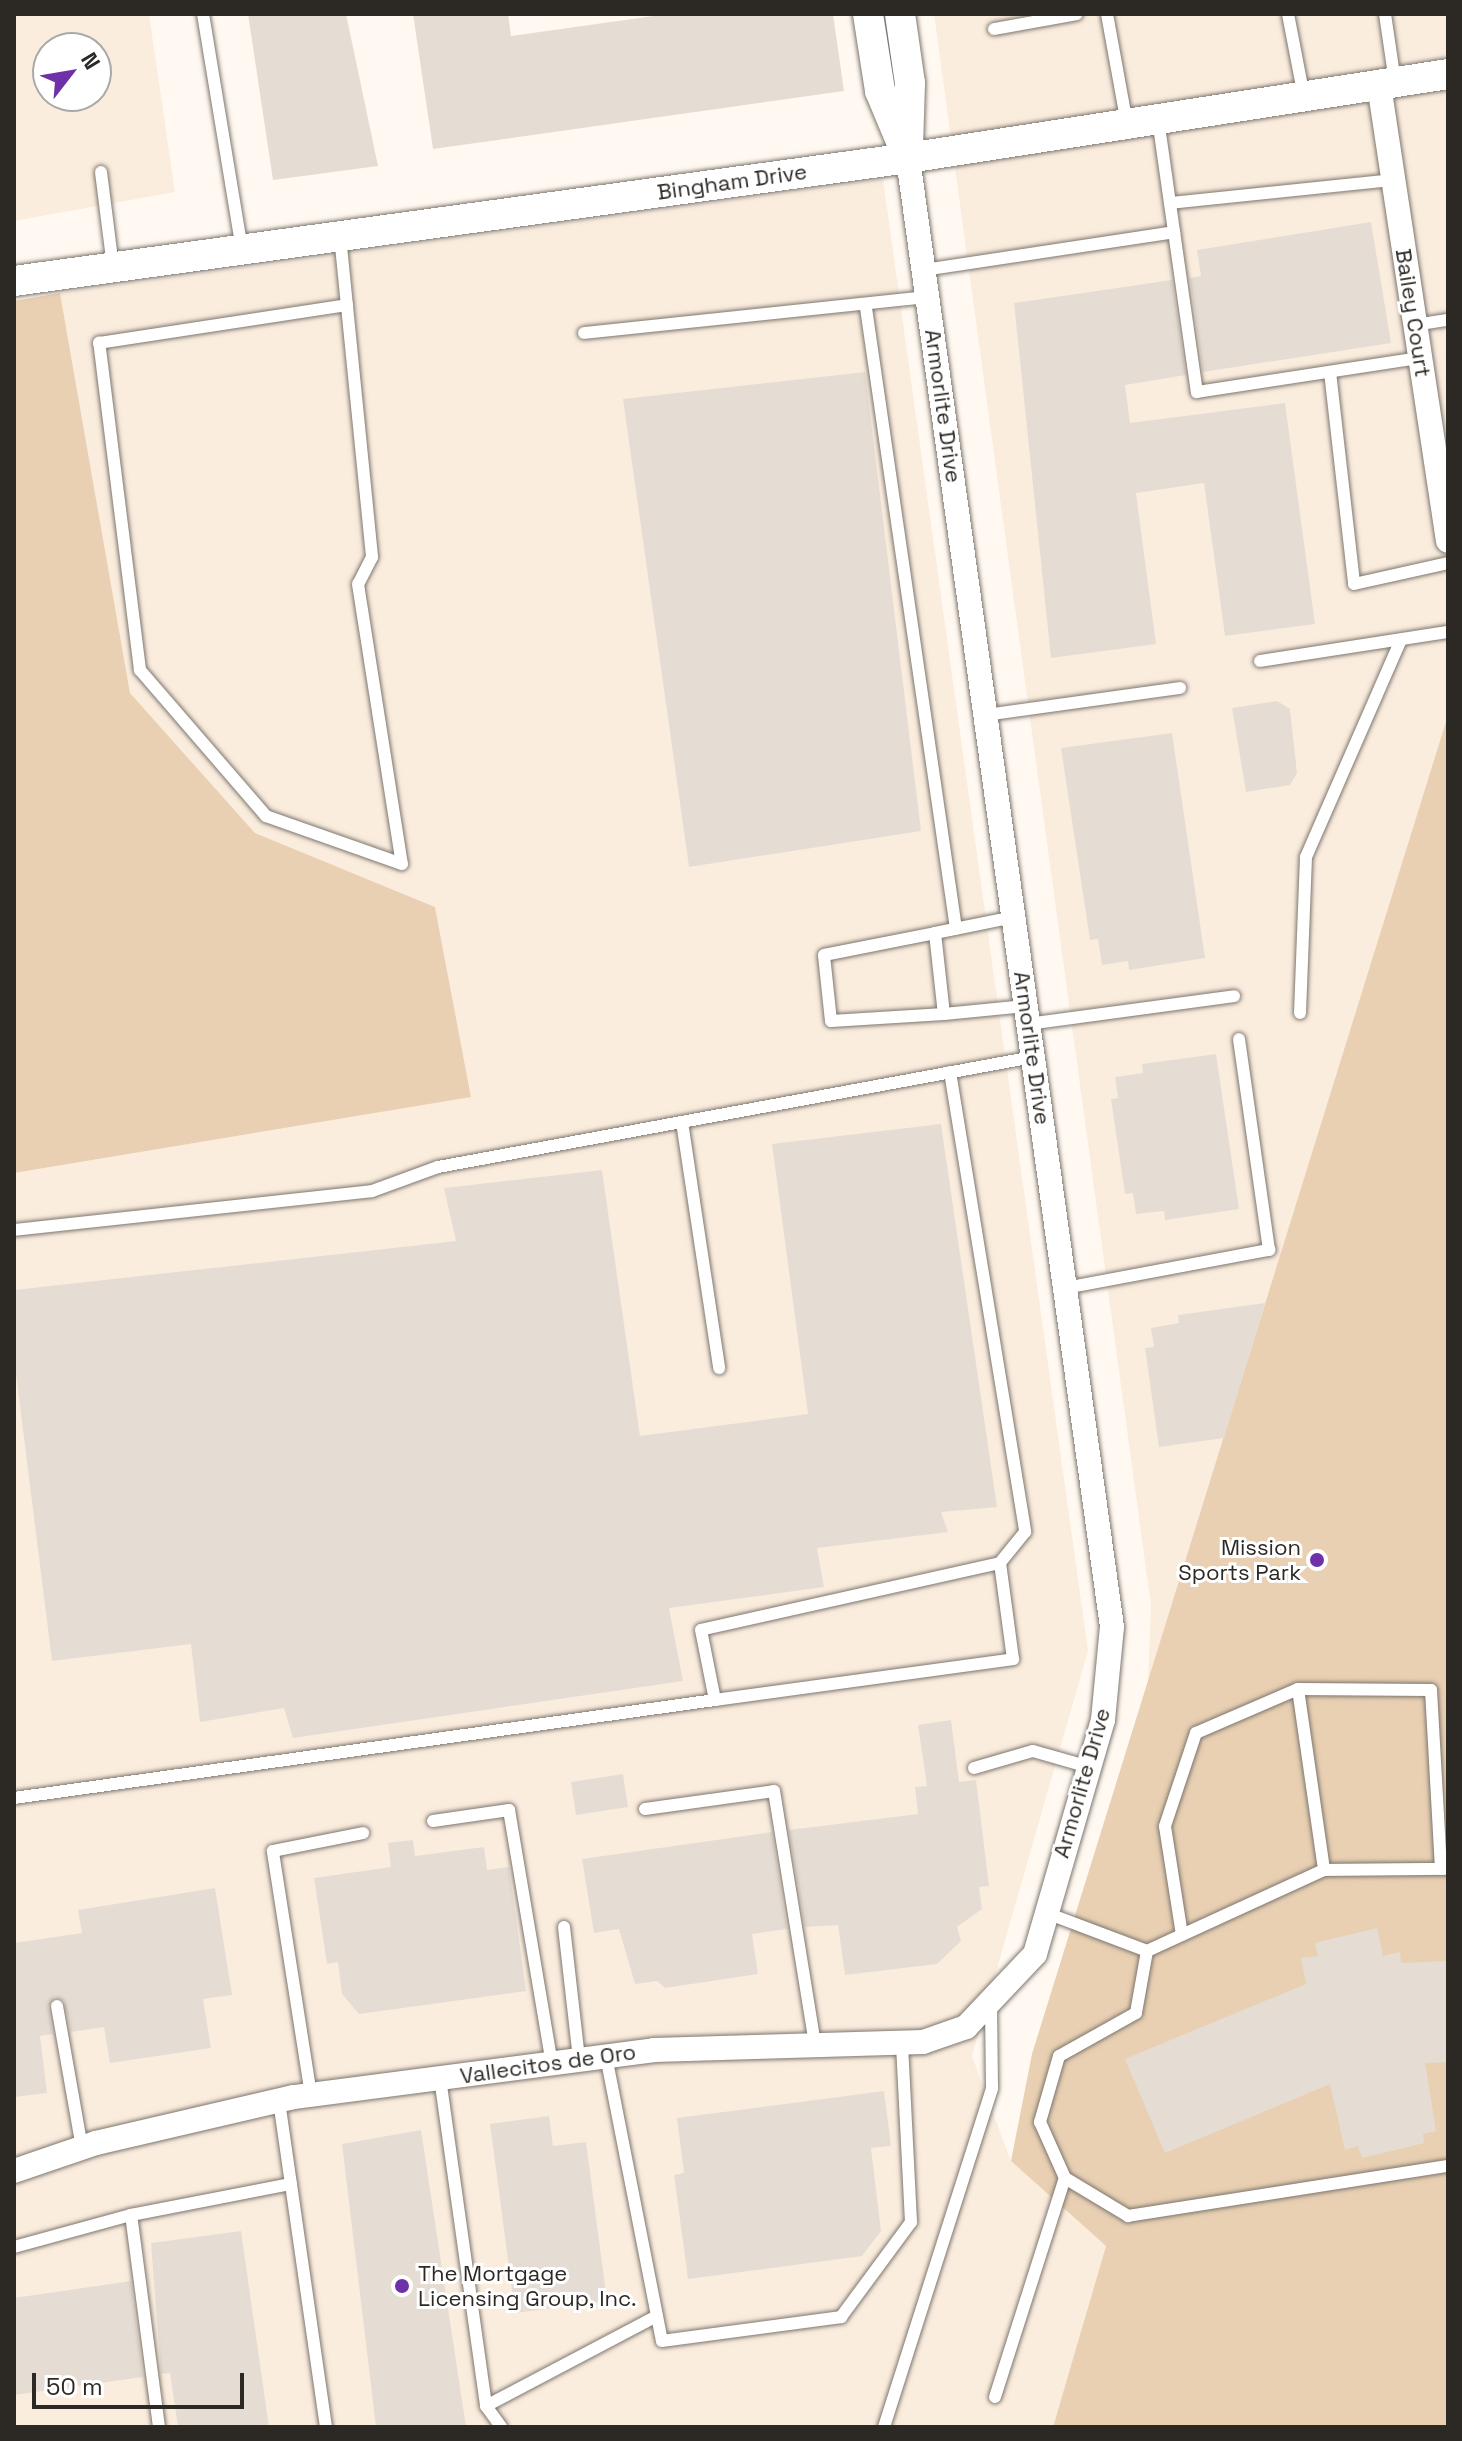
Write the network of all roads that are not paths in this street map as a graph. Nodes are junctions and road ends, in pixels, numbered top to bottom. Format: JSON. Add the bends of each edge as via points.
{"nodes":[{"id":1,"x":203,"y":14,"type":"edge"},
{"id":2,"x":868,"y":14,"type":"edge"},
{"id":3,"x":900,"y":14,"type":"edge"},
{"id":4,"x":1077,"y":14,"type":"edge"},
{"id":5,"x":1107,"y":14,"type":"edge"},
{"id":6,"x":1288,"y":14,"type":"edge"},
{"id":7,"x":1385,"y":14,"type":"edge"},
{"id":8,"x":994,"y":29,"type":"dead end"},
{"id":9,"x":1448,"y":74,"type":"edge"},
{"id":10,"x":1387,"y":84,"type":"junction"},
{"id":11,"x":1304,"y":97,"type":"junction"},
{"id":12,"x":1158,"y":119,"type":"junction"},
{"id":13,"x":1127,"y":124,"type":"junction"},
{"id":14,"x":908,"y":158,"type":"junction"},
{"id":15,"x":101,"y":172,"type":"dead end"},
{"id":16,"x":1393,"y":180,"type":"junction"},
{"id":17,"x":1170,"y":203,"type":"junction"},
{"id":18,"x":1174,"y":232,"type":"junction"},
{"id":19,"x":340,"y":236,"type":"junction"},
{"id":20,"x":242,"y":249,"type":"junction"},
{"id":21,"x":113,"y":267,"type":"junction"},
{"id":22,"x":924,"y":270,"type":"junction"},
{"id":23,"x":14,"y":281,"type":"edge"},
{"id":24,"x":928,"y":297,"type":"junction"},
{"id":25,"x":347,"y":305,"type":"junction"},
{"id":26,"x":866,"y":308,"type":"junction"},
{"id":27,"x":1448,"y":320,"type":"edge"},
{"id":28,"x":1415,"y":325,"type":"junction"},
{"id":29,"x":584,"y":333,"type":"dead end"},
{"id":30,"x":1420,"y":358,"type":"junction"},
{"id":31,"x":1330,"y":372,"type":"junction"},
{"id":32,"x":1443,"y":476,"type":"edge"},
{"id":33,"x":1448,"y":541,"type":"edge"},
{"id":34,"x":1448,"y":563,"type":"edge"},
{"id":35,"x":1448,"y":632,"type":"edge"},
{"id":36,"x":1401,"y":640,"type":"junction"},
{"id":37,"x":1260,"y":661,"type":"dead end"},
{"id":38,"x":1180,"y":688,"type":"dead end"},
{"id":39,"x":985,"y":715,"type":"junction"},
{"id":40,"x":1014,"y":917,"type":"junction"},
{"id":41,"x":956,"y":929,"type":"junction"},
{"id":42,"x":935,"y":933,"type":"junction"},
{"id":43,"x":1234,"y":996,"type":"dead end"},
{"id":44,"x":1300,"y":1013,"type":"dead end"},
{"id":45,"x":944,"y":1014,"type":"junction"},
{"id":46,"x":1027,"y":1015,"type":"junction"},
{"id":47,"x":1239,"y":1039,"type":"dead end"},
{"id":48,"x":1033,"y":1057,"type":"junction"},
{"id":49,"x":950,"y":1072,"type":"junction"},
{"id":50,"x":682,"y":1122,"type":"junction"},
{"id":51,"x":14,"y":1230,"type":"edge"},
{"id":52,"x":1065,"y":1288,"type":"junction"},
{"id":53,"x":719,"y":1368,"type":"dead end"},
{"id":54,"x":1000,"y":1563,"type":"junction"},
{"id":55,"x":1298,"y":1689,"type":"junction"},
{"id":56,"x":715,"y":1700,"type":"junction"},
{"id":57,"x":1089,"y":1767,"type":"junction"},
{"id":58,"x":974,"y":1768,"type":"dead end"},
{"id":59,"x":14,"y":1798,"type":"edge"},
{"id":60,"x":645,"y":1809,"type":"dead end"},
{"id":61,"x":433,"y":1821,"type":"dead end"},
{"id":62,"x":363,"y":1833,"type":"dead end"},
{"id":63,"x":1445,"y":1869,"type":"edge"},
{"id":64,"x":1324,"y":1870,"type":"junction"},
{"id":65,"x":1041,"y":1921,"type":"junction"},
{"id":66,"x":564,"y":1927,"type":"dead end"},
{"id":67,"x":1182,"y":1935,"type":"junction"},
{"id":68,"x":1147,"y":1951,"type":"junction"},
{"id":69,"x":991,"y":2004,"type":"junction"},
{"id":70,"x":57,"y":2006,"type":"dead end"},
{"id":71,"x":902,"y":2043,"type":"junction"},
{"id":72,"x":815,"y":2045,"type":"junction"},
{"id":73,"x":606,"y":2056,"type":"junction"},
{"id":74,"x":579,"y":2059,"type":"junction"},
{"id":75,"x":552,"y":2063,"type":"junction"},
{"id":76,"x":440,"y":2078,"type":"junction"},
{"id":77,"x":311,"y":2095,"type":"junction"},
{"id":78,"x":279,"y":2101,"type":"junction"},
{"id":79,"x":82,"y":2148,"type":"junction"},
{"id":80,"x":1448,"y":2166,"type":"edge"},
{"id":81,"x":14,"y":2171,"type":"edge"},
{"id":82,"x":1065,"y":2178,"type":"junction"},
{"id":83,"x":291,"y":2184,"type":"junction"},
{"id":84,"x":131,"y":2215,"type":"junction"},
{"id":85,"x":14,"y":2247,"type":"edge"},
{"id":86,"x":657,"y":2316,"type":"junction"},
{"id":87,"x":995,"y":2397,"type":"dead end"},
{"id":88,"x":486,"y":2406,"type":"junction"},
{"id":89,"x":880,"y":2426,"type":"edge"},
{"id":90,"x":159,"y":2427,"type":"edge"},
{"id":91,"x":326,"y":2427,"type":"edge"},
{"id":92,"x":501,"y":2427,"type":"edge"}],
"edges":[{"from":1,"to":20,"type":"lane"},
{"from":2,"to":14,"type":"street","name":"Armorlite Drive","via":[[880,91]]},
{"from":3,"to":14,"type":"street","name":"Armorlite Drive","via":[[910,83]]},
{"from":4,"to":8,"type":"lane"},
{"from":5,"to":13,"type":"lane"},
{"from":6,"to":11,"type":"lane"},
{"from":7,"to":10,"type":"lane"},
{"from":9,"to":10,"type":"street","name":"Bingham Drive"},
{"from":10,"to":11,"type":"street","name":"Bingham Drive"},
{"from":10,"to":16,"type":"street","name":"Bailey Court"},
{"from":11,"to":12,"type":"street","name":"Bingham Drive"},
{"from":12,"to":13,"type":"street","name":"Bingham Drive"},
{"from":12,"to":17,"type":"lane"},
{"from":13,"to":14,"type":"street","name":"Bingham Drive"},
{"from":14,"to":19,"type":"street","name":"Bingham Drive"},
{"from":14,"to":22,"type":"street","name":"Armorlite Drive"},
{"from":15,"to":21,"type":"lane"},
{"from":16,"to":17,"type":"lane"},
{"from":16,"to":28,"type":"street","name":"Bailey Court"},
{"from":17,"to":18,"type":"lane"},
{"from":18,"to":22,"type":"lane"},
{"from":18,"to":31,"type":"lane","via":[[1197,392]]},
{"from":19,"to":20,"type":"street","name":"Bingham Drive"},
{"from":19,"to":25,"type":"lane"},
{"from":20,"to":21,"type":"street","name":"Bingham Drive"},
{"from":21,"to":23,"type":"street","name":"Bingham Drive"},
{"from":22,"to":24,"type":"street","name":"Armorlite Drive"},
{"from":24,"to":26,"type":"lane"},
{"from":24,"to":39,"type":"street","name":"Armorlite Drive"},
{"from":25,"to":25,"type":"lane","via":[[372,557],[358,584],[402,864],[266,816],[140,670],[99,343]]},
{"from":26,"to":29,"type":"lane"},
{"from":26,"to":41,"type":"lane"},
{"from":27,"to":28,"type":"lane"},
{"from":28,"to":30,"type":"street","name":"Bailey Court"},
{"from":30,"to":31,"type":"lane"},
{"from":30,"to":32,"type":"street","name":"Bailey Court"},
{"from":31,"to":34,"type":"lane","via":[[1354,584]]},
{"from":32,"to":33,"type":"street","name":"Bailey Court"},
{"from":35,"to":36,"type":"lane"},
{"from":36,"to":37,"type":"lane"},
{"from":36,"to":44,"type":"lane","via":[[1306,857]]},
{"from":38,"to":39,"type":"lane"},
{"from":39,"to":40,"type":"street","name":"Armorlite Drive"},
{"from":40,"to":41,"type":"lane"},
{"from":40,"to":46,"type":"street","name":"Armorlite Drive"},
{"from":41,"to":42,"type":"lane"},
{"from":42,"to":45,"type":"lane"},
{"from":42,"to":45,"type":"lane","via":[[824,955],[831,1021]]},
{"from":43,"to":46,"type":"lane"},
{"from":45,"to":46,"type":"lane"},
{"from":46,"to":48,"type":"street","name":"Armorlite Drive"},
{"from":47,"to":52,"type":"lane","via":[[1269,1250]]},
{"from":48,"to":49,"type":"lane"},
{"from":48,"to":52,"type":"street","name":"Armorlite Drive"},
{"from":49,"to":50,"type":"lane"},
{"from":49,"to":54,"type":"lane","via":[[1025,1532]]},
{"from":50,"to":51,"type":"lane","via":[[438,1167],[372,1191]]},
{"from":50,"to":53,"type":"lane"},
{"from":52,"to":57,"type":"street","name":"Armorlite Drive","via":[[1112,1627],[1103,1720]]},
{"from":54,"to":56,"type":"lane","via":[[701,1630]]},
{"from":54,"to":56,"type":"lane","via":[[1013,1659]]},
{"from":55,"to":63,"type":"lane","via":[[1431,1690]]},
{"from":55,"to":64,"type":"lane"},
{"from":55,"to":67,"type":"lane","via":[[1196,1733],[1165,1826]]},
{"from":56,"to":59,"type":"lane"},
{"from":57,"to":58,"type":"lane","via":[[1033,1751]]},
{"from":57,"to":65,"type":"street","name":"Armorlite Drive"},
{"from":60,"to":72,"type":"lane","via":[[774,1791]]},
{"from":61,"to":75,"type":"lane","via":[[509,1810]]},
{"from":62,"to":77,"type":"lane","via":[[273,1851]]},
{"from":63,"to":64,"type":"lane"},
{"from":64,"to":67,"type":"lane"},
{"from":65,"to":68,"type":"lane"},
{"from":65,"to":69,"type":"street","name":"Vallecitos de Oro","via":[[1023,1975]]},
{"from":66,"to":74,"type":"lane"},
{"from":67,"to":68,"type":"lane"},
{"from":68,"to":82,"type":"lane","via":[[1136,2013],[1059,2056],[1040,2122]]},
{"from":69,"to":71,"type":"street","name":"Vallecitos de Oro","via":[[966,2027]]},
{"from":69,"to":89,"type":"lane","via":[[992,2088]]},
{"from":70,"to":79,"type":"lane"},
{"from":71,"to":72,"type":"street","name":"Vallecitos de Oro"},
{"from":71,"to":86,"type":"lane","via":[[911,2222],[841,2317],[662,2341]]},
{"from":72,"to":73,"type":"street","name":"Vallecitos de Oro"},
{"from":73,"to":74,"type":"street","name":"Vallecitos de Oro"},
{"from":73,"to":86,"type":"lane"},
{"from":74,"to":75,"type":"street","name":"Vallecitos de Oro"},
{"from":75,"to":76,"type":"street","name":"Vallecitos de Oro"},
{"from":76,"to":77,"type":"street","name":"Vallecitos de Oro"},
{"from":76,"to":88,"type":"lane"},
{"from":77,"to":78,"type":"street","name":"Vallecitos de Oro"},
{"from":78,"to":79,"type":"street","name":"Vallecitos de Oro"},
{"from":78,"to":83,"type":"lane"},
{"from":79,"to":81,"type":"street","name":"Vallecitos de Oro"},
{"from":80,"to":82,"type":"lane","via":[[1128,2216]]},
{"from":82,"to":87,"type":"lane"},
{"from":83,"to":84,"type":"lane"},
{"from":83,"to":91,"type":"lane"},
{"from":84,"to":85,"type":"lane"},
{"from":84,"to":90,"type":"lane"},
{"from":86,"to":88,"type":"lane"},
{"from":88,"to":92,"type":"lane"}]}
